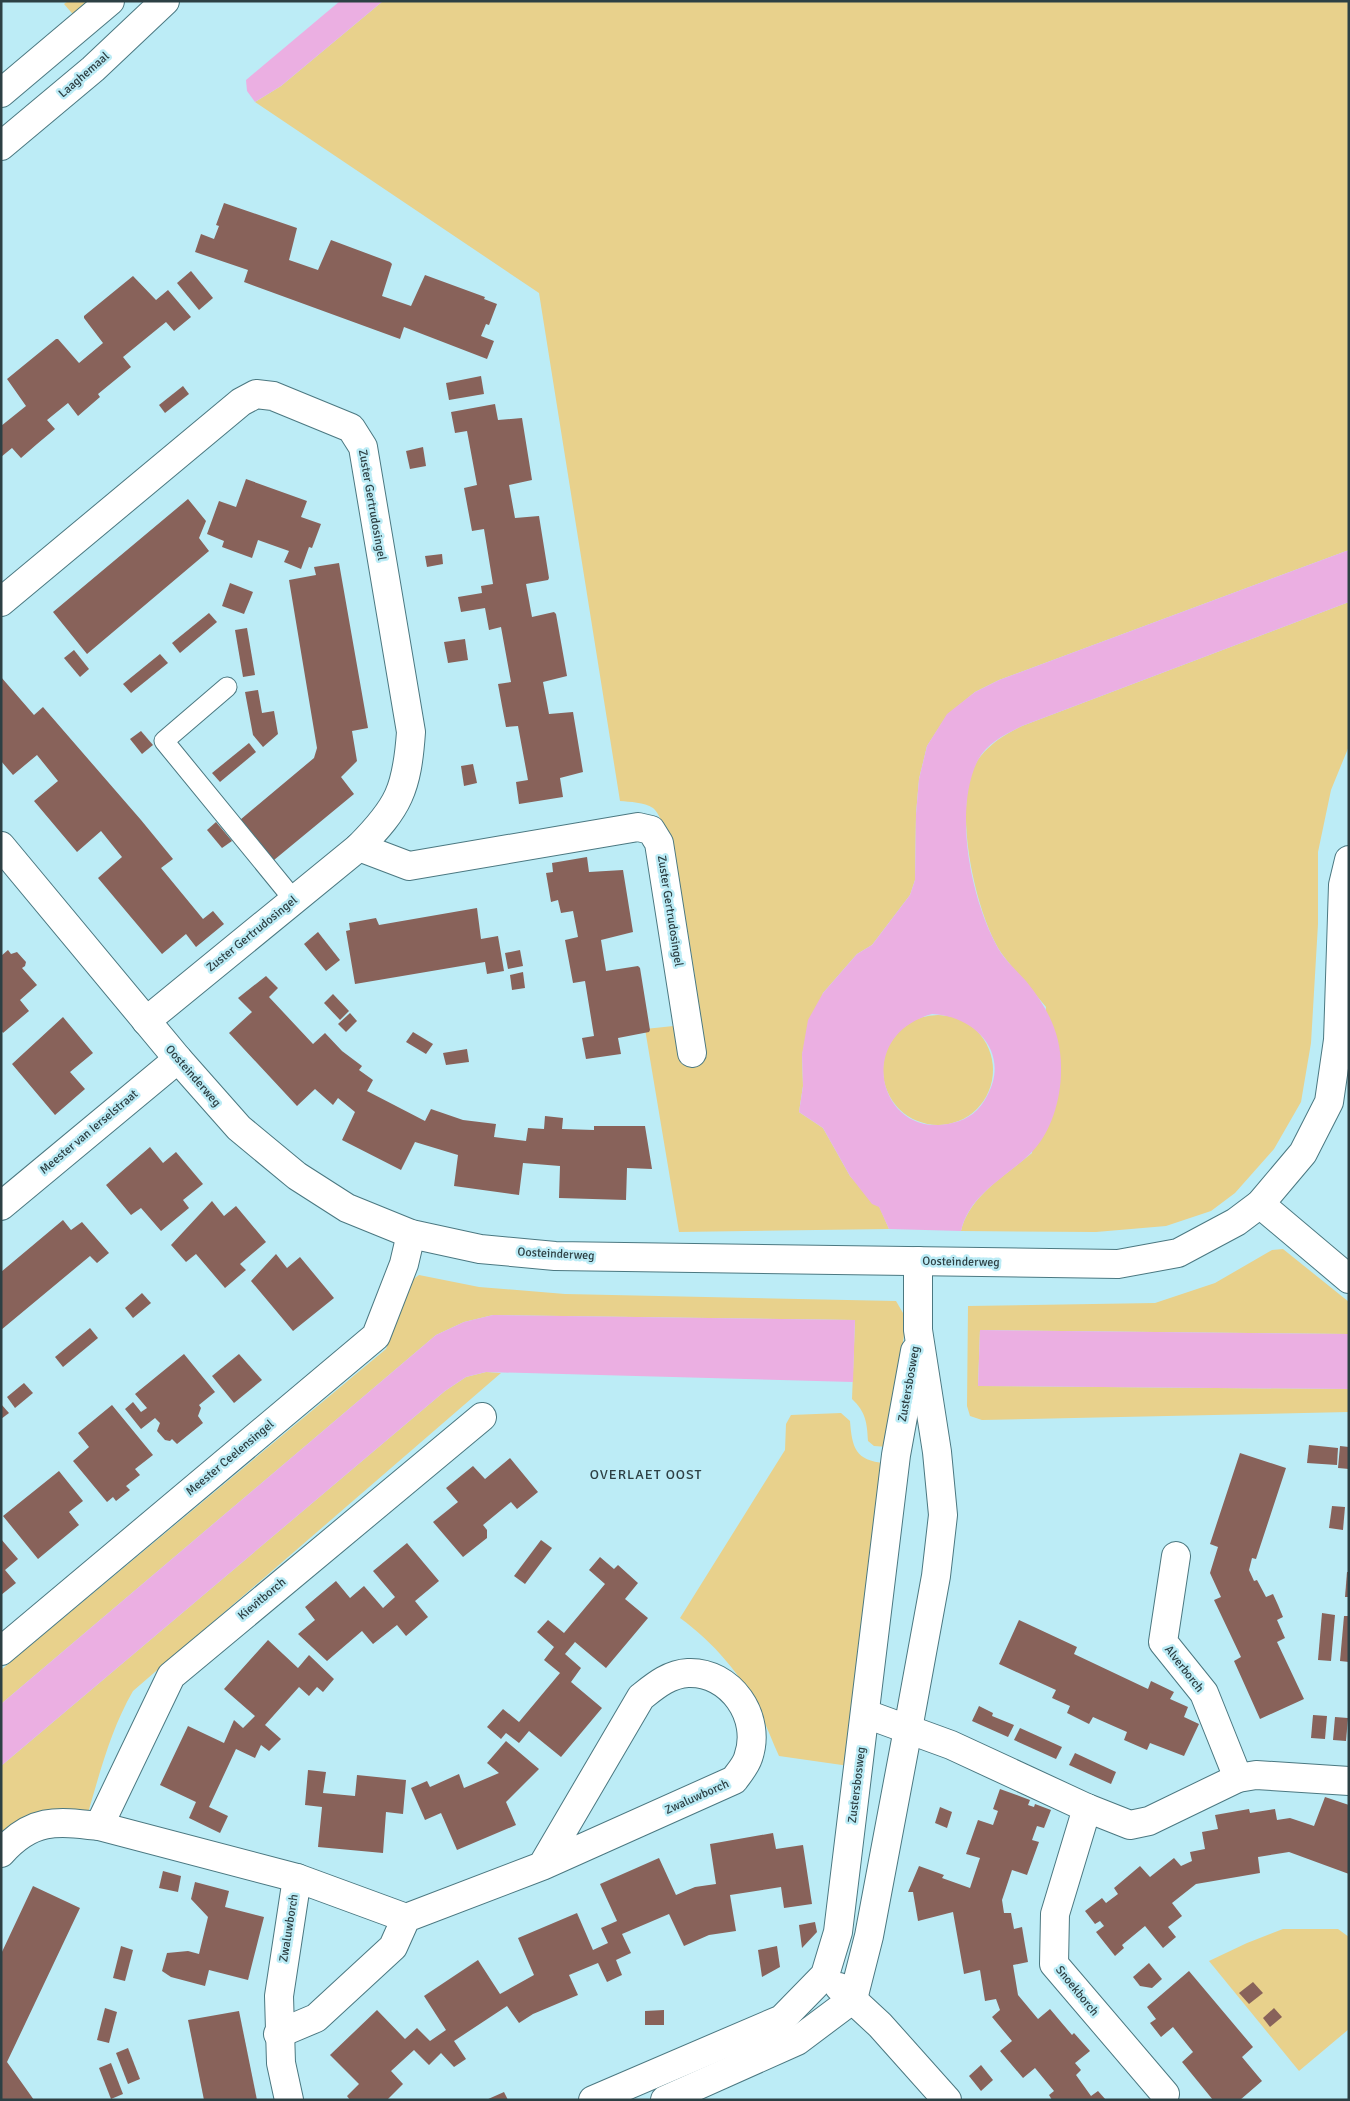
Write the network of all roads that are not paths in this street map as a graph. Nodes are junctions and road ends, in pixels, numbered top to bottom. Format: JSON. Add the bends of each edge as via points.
{"nodes":[{"id":1,"x":110,"y":1,"type":"edge"},
{"id":2,"x":165,"y":1,"type":"edge"},
{"id":3,"x":1,"y":93,"type":"edge"},
{"id":4,"x":1,"y":146,"type":"edge"},
{"id":5,"x":1,"y":602,"type":"edge"},
{"id":6,"x":227,"y":687,"type":"dead end"},
{"id":7,"x":1,"y":846,"type":"edge"},
{"id":8,"x":358,"y":847,"type":"junction"},
{"id":9,"x":1349,"y":860,"type":"edge"},
{"id":10,"x":294,"y":900,"type":"junction"},
{"id":11,"x":146,"y":1021,"type":"junction"},
{"id":12,"x":692,"y":1053,"type":"dead end"},
{"id":13,"x":178,"y":1059,"type":"junction"},
{"id":14,"x":1260,"y":1204,"type":"junction"},
{"id":15,"x":1,"y":1206,"type":"edge"},
{"id":16,"x":411,"y":1234,"type":"junction"},
{"id":17,"x":918,"y":1261,"type":"junction"},
{"id":18,"x":1349,"y":1279,"type":"edge"},
{"id":19,"x":918,"y":1330,"type":"junction"},
{"id":20,"x":482,"y":1417,"type":"dead end"},
{"id":21,"x":1176,"y":1556,"type":"dead end"},
{"id":22,"x":1,"y":1651,"type":"edge"},
{"id":23,"x":866,"y":1714,"type":"junction"},
{"id":24,"x":908,"y":1728,"type":"junction"},
{"id":25,"x":1238,"y":1778,"type":"junction"},
{"id":26,"x":1349,"y":1781,"type":"edge"},
{"id":27,"x":1086,"y":1808,"type":"junction"},
{"id":28,"x":98,"y":1826,"type":"junction"},
{"id":29,"x":1,"y":1853,"type":"edge"},
{"id":30,"x":542,"y":1866,"type":"junction"},
{"id":31,"x":297,"y":1878,"type":"junction"},
{"id":32,"x":406,"y":1918,"type":"junction"},
{"id":33,"x":825,"y":1975,"type":"junction"},
{"id":34,"x":853,"y":1999,"type":"junction"},
{"id":35,"x":278,"y":2034,"type":"junction"},
{"id":36,"x":1165,"y":2094,"type":"dead end"},
{"id":37,"x":289,"y":2100,"type":"edge"},
{"id":38,"x":593,"y":2100,"type":"edge"},
{"id":39,"x":665,"y":2100,"type":"edge"},
{"id":40,"x":947,"y":2100,"type":"edge"}],
"edges":[{"from":1,"to":3,"type":"street"},
{"from":2,"to":4,"type":"street","name":"Laaghemaal","via":[[93,69]]},
{"from":5,"to":8,"type":"street","name":"Zuster Gertrudosingel","via":[[241,402],[256,394],[273,396],[351,428],[363,447],[411,732],[409,766],[400,795],[384,822]]},
{"from":6,"to":10,"type":"lane","via":[[164,741]]},
{"from":7,"to":11,"type":"street","name":"Oosteinderweg"},
{"from":8,"to":10,"type":"street","name":"Zuster Gertrudosingel"},
{"from":8,"to":12,"type":"street","name":"Zuster Gertrudosingel","via":[[409,866],[638,826],[651,830],[659,842]]},
{"from":9,"to":14,"type":"street","name":"Oosteinderweg","via":[[1344,885],[1338,1040],[1329,1102],[1303,1153]]},
{"from":10,"to":11,"type":"street","name":"Zuster Gertrudosingel"},
{"from":11,"to":13,"type":"street","name":"Oosteinderweg"},
{"from":13,"to":15,"type":"street","name":"Meester van Ierselstraat"},
{"from":13,"to":16,"type":"street","name":"Oosteinderweg","via":[[239,1128],[297,1176],[347,1208]]},
{"from":14,"to":17,"type":"street","name":"Oosteinderweg","via":[[1236,1222],[1178,1253],[1118,1264]]},
{"from":14,"to":18,"type":"street"},
{"from":16,"to":17,"type":"street","name":"Oosteinderweg","via":[[480,1249],[555,1256]]},
{"from":16,"to":22,"type":"street","name":"Meester Ceelensingel","via":[[404,1264],[376,1336]]},
{"from":17,"to":19,"type":"street","name":"Zustersbosweg"},
{"from":19,"to":23,"type":"street","name":"Zustersbosweg","via":[[896,1455]]},
{"from":19,"to":24,"type":"street","name":"Zustersbosweg","via":[[943,1515],[936,1576]]},
{"from":20,"to":28,"type":"street","name":"Kievitborch","via":[[171,1676]]},
{"from":21,"to":25,"type":"street","name":"Alverborch","via":[[1163,1642],[1204,1693]]},
{"from":23,"to":24,"type":"street"},
{"from":23,"to":33,"type":"street","name":"Zustersbosweg","via":[[838,1932]]},
{"from":24,"to":27,"type":"street","via":[[951,1744]]},
{"from":24,"to":34,"type":"street","name":"Zustersbosweg","via":[[869,1936]]},
{"from":25,"to":26,"type":"street","via":[[1256,1775]]},
{"from":25,"to":27,"type":"street","via":[[1149,1821],[1130,1825]]},
{"from":27,"to":36,"type":"street","name":"Snoekborch","via":[[1055,1914],[1054,1964]]},
{"from":28,"to":29,"type":"street","via":[[60,1822],[32,1828]]},
{"from":28,"to":31,"type":"street"},
{"from":30,"to":30,"type":"street","name":"Zwaluwborch","via":[[641,1696],[663,1680],[687,1673],[714,1676],[735,1692],[747,1711],[752,1734],[748,1758],[734,1780]]},
{"from":30,"to":32,"type":"street","name":"Zwaluwborch"},
{"from":31,"to":32,"type":"street","name":"Zwaluwborch"},
{"from":31,"to":35,"type":"street","name":"Zwaluwborch","via":[[279,1996]]},
{"from":32,"to":35,"type":"street","via":[[393,1947],[316,2018]]},
{"from":33,"to":34,"type":"street"},
{"from":33,"to":38,"type":"street","name":"Zustersbosweg","via":[[782,2019]]},
{"from":34,"to":39,"type":"street","via":[[797,2041]]},
{"from":34,"to":40,"type":"street"},
{"from":35,"to":37,"type":"street","name":"Zwaluwborch"}]}
